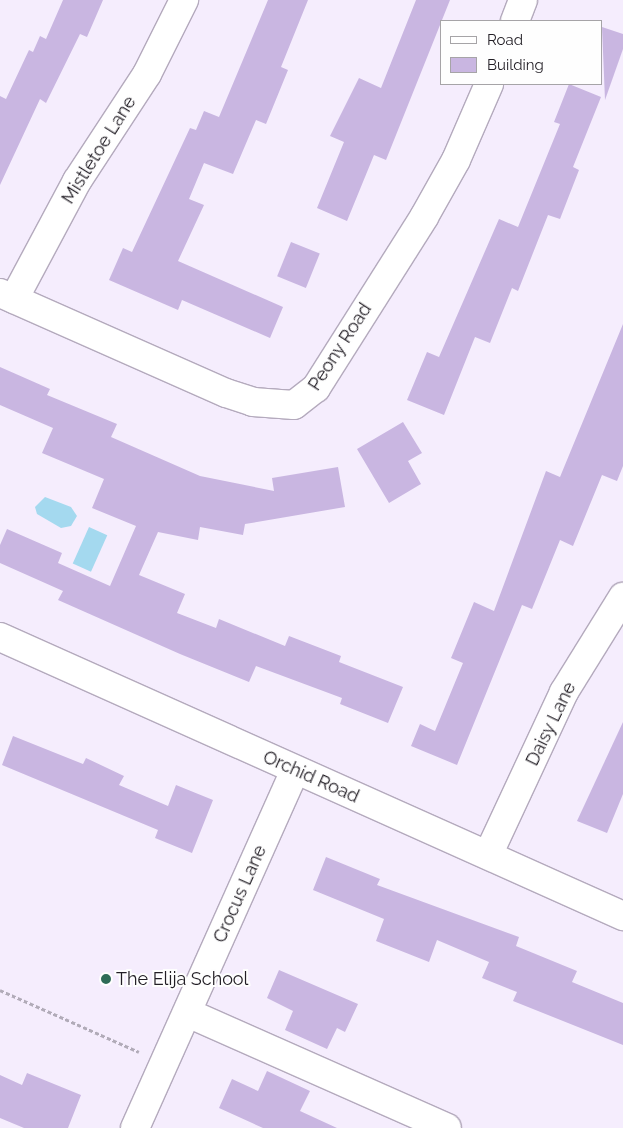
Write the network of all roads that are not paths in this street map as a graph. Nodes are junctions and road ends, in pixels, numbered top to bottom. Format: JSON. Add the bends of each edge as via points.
{"nodes":[{"id":1,"x":184,"y":0,"type":"edge"},
{"id":2,"x":523,"y":0,"type":"edge"},
{"id":3,"x":515,"y":20,"type":"edge"},
{"id":4,"x":489,"y":85,"type":"edge"},
{"id":5,"x":7,"y":296,"type":"edge"},
{"id":6,"x":623,"y":597,"type":"edge"},
{"id":7,"x":0,"y":637,"type":"edge"},
{"id":8,"x":295,"y":770,"type":"junction"},
{"id":9,"x":488,"y":855,"type":"junction"},
{"id":10,"x":623,"y":916,"type":"edge"},
{"id":11,"x":188,"y":1013,"type":"junction"},
{"id":12,"x":135,"y":1128,"type":"edge"},
{"id":13,"x":446,"y":1128,"type":"edge"}],
"edges":[{"from":1,"to":5,"type":"street","name":"Mistletoe Lane","via":[[147,74]]},
{"from":2,"to":3,"type":"street"},
{"from":4,"to":5,"type":"street","name":"Peony Road","via":[[456,160],[424,217],[316,388],[294,405],[253,402],[226,393]]},
{"from":6,"to":9,"type":"street","name":"Daisy Lane","via":[[564,692]]},
{"from":7,"to":8,"type":"street","name":"Orchid Road"},
{"from":8,"to":9,"type":"street","name":"Orchid Road"},
{"from":8,"to":11,"type":"street","name":"Crocus Lane"},
{"from":9,"to":10,"type":"street","name":"Orchid Road"},
{"from":11,"to":12,"type":"street","name":"Crocus Lane"},
{"from":11,"to":13,"type":"street"}]}
